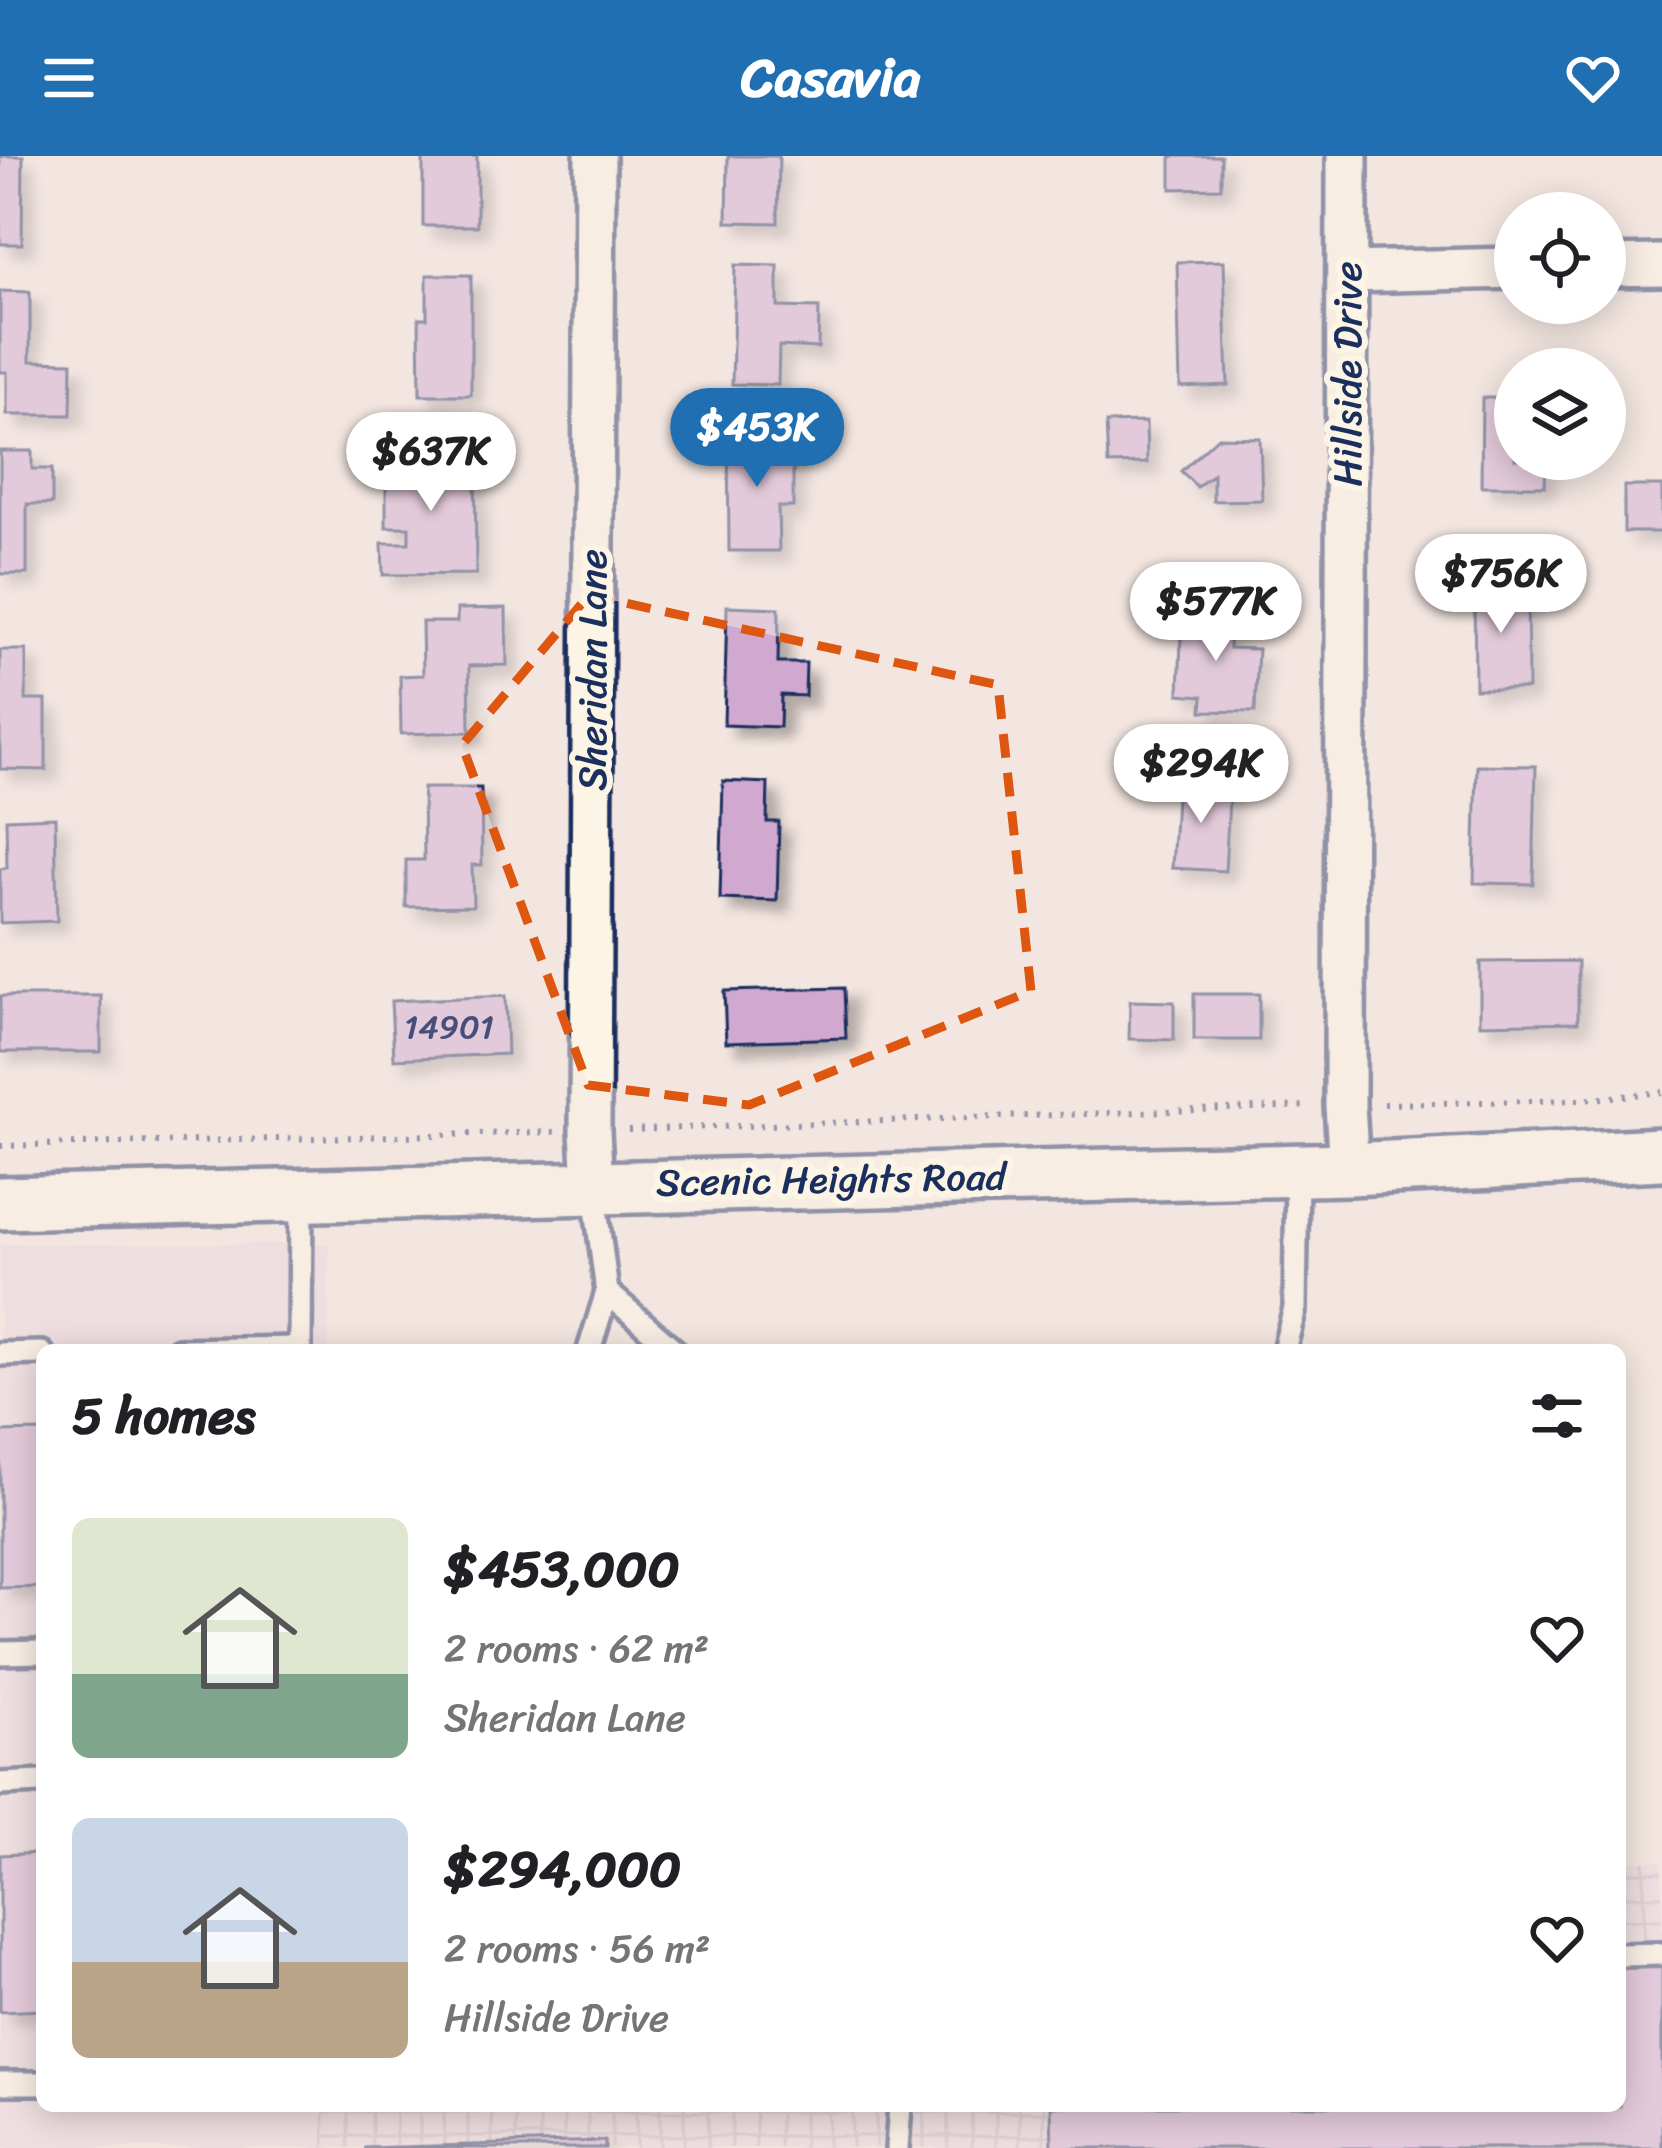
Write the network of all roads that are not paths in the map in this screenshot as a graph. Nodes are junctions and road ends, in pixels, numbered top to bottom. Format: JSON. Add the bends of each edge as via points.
{"nodes":[{"id":1,"x":595,"y":156,"type":"edge"},
{"id":2,"x":1348,"y":156,"type":"edge"},
{"id":3,"x":1662,"y":265,"type":"edge"},
{"id":4,"x":1626,"y":266,"type":"edge"},
{"id":5,"x":1494,"y":269,"type":"edge"},
{"id":6,"x":1348,"y":272,"type":"junction"},
{"id":7,"x":1662,"y":1154,"type":"edge"},
{"id":8,"x":1349,"y":1168,"type":"junction"},
{"id":9,"x":1297,"y":1169,"type":"junction"},
{"id":10,"x":593,"y":1185,"type":"junction"},
{"id":11,"x":302,"y":1193,"type":"junction"},
{"id":12,"x":0,"y":1203,"type":"edge"},
{"id":13,"x":607,"y":1292,"type":"junction"},
{"id":14,"x":300,"y":1344,"type":"edge"},
{"id":15,"x":592,"y":1344,"type":"edge"},
{"id":16,"x":667,"y":1344,"type":"edge"},
{"id":17,"x":1286,"y":1344,"type":"edge"},
{"id":18,"x":36,"y":1353,"type":"edge"},
{"id":19,"x":0,"y":1354,"type":"edge"},
{"id":20,"x":36,"y":1652,"type":"edge"},
{"id":21,"x":0,"y":1653,"type":"edge"},
{"id":22,"x":36,"y":1782,"type":"edge"},
{"id":23,"x":0,"y":1784,"type":"edge"},
{"id":24,"x":1662,"y":1954,"type":"edge"},
{"id":25,"x":1626,"y":1955,"type":"edge"},
{"id":26,"x":0,"y":2083,"type":"edge"},
{"id":27,"x":36,"y":2083,"type":"edge"},
{"id":28,"x":900,"y":2112,"type":"edge"},
{"id":29,"x":897,"y":2148,"type":"edge"}],
"edges":[{"from":1,"to":10,"type":"street","name":"Sheridan Lane"},
{"from":2,"to":6,"type":"street","name":"Hillside Drive"},
{"from":3,"to":4,"type":"street"},
{"from":5,"to":6,"type":"street"},
{"from":6,"to":8,"type":"street","name":"Hillside Drive"},
{"from":7,"to":8,"type":"street","name":"Scenic Heights Road"},
{"from":8,"to":9,"type":"street","name":"Scenic Heights Road"},
{"from":9,"to":10,"type":"street","name":"Scenic Heights Road"},
{"from":9,"to":17,"type":"lane","via":[[1295,1308]]},
{"from":10,"to":11,"type":"street","name":"Scenic Heights Road"},
{"from":10,"to":13,"type":"lane"},
{"from":11,"to":12,"type":"street","name":"Scenic Heights Road"},
{"from":11,"to":14,"type":"lane"},
{"from":13,"to":15,"type":"lane"},
{"from":13,"to":16,"type":"lane"},
{"from":18,"to":19,"type":"lane"},
{"from":20,"to":21,"type":"lane"},
{"from":22,"to":23,"type":"lane"},
{"from":24,"to":25,"type":"lane"},
{"from":26,"to":27,"type":"lane"},
{"from":28,"to":29,"type":"lane"}]}
